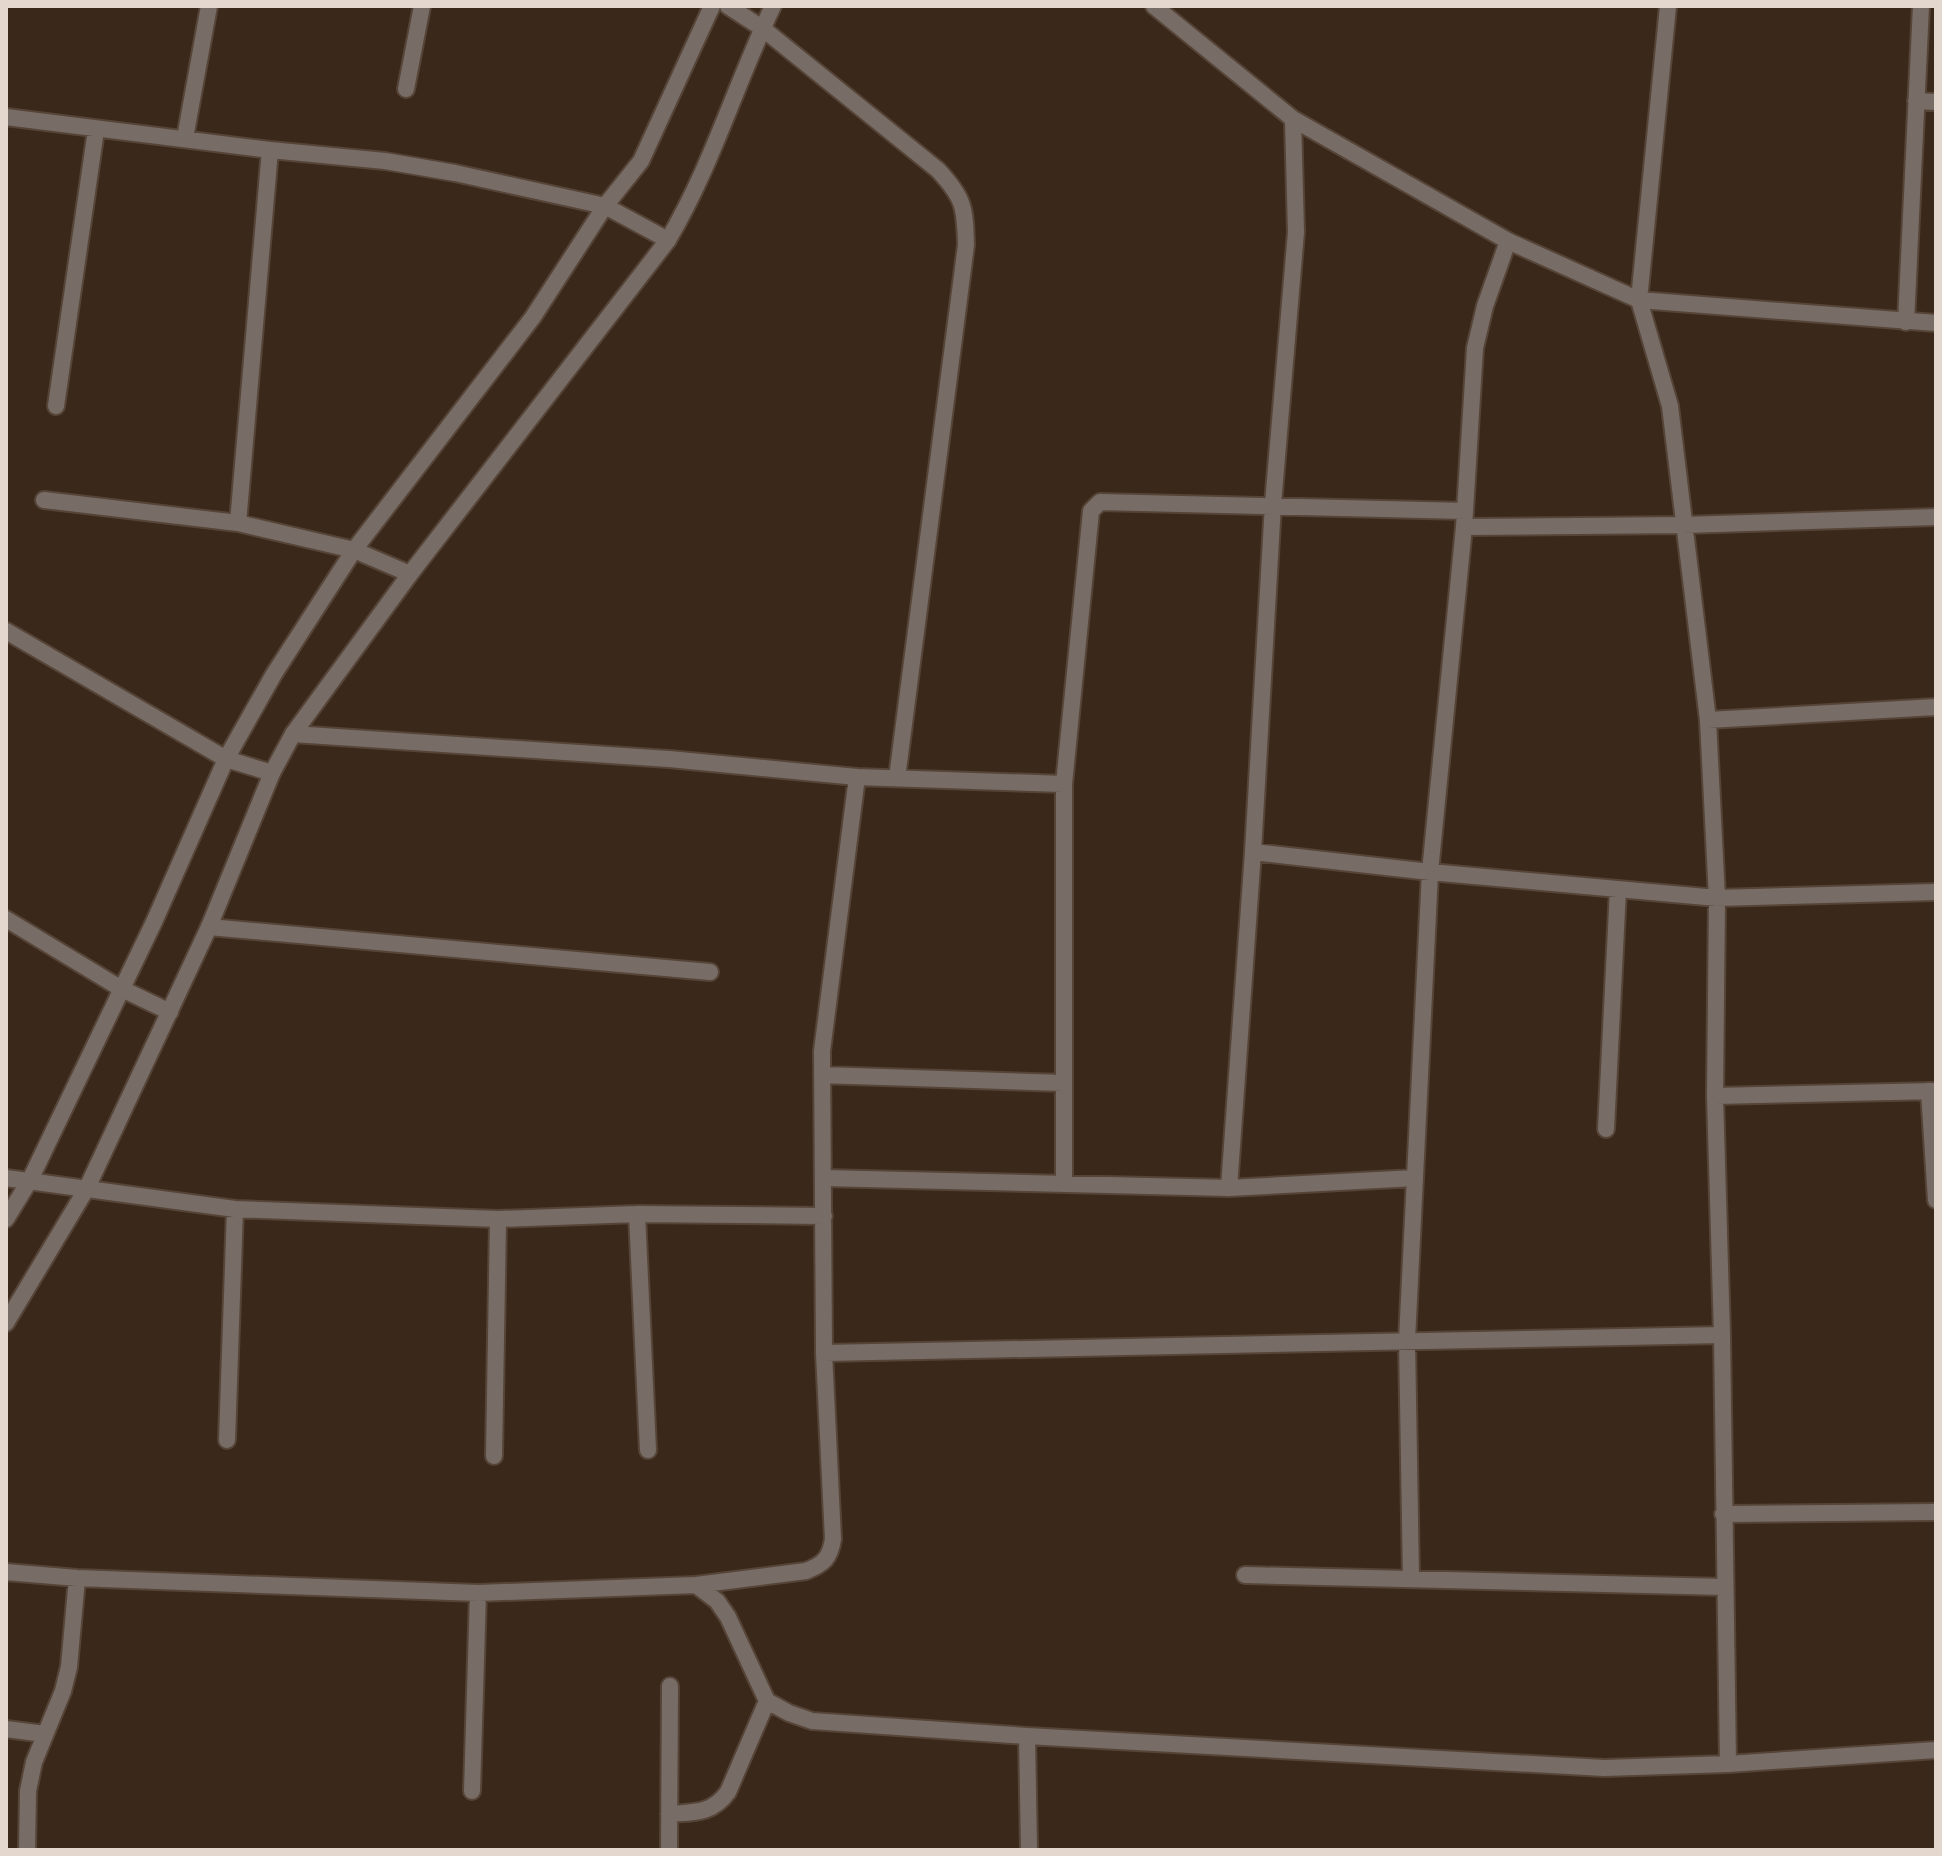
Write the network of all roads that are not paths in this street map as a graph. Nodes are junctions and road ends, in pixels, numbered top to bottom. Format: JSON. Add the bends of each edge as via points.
{"nodes":[{"id":1,"x":209,"y":6,"type":"edge"},
{"id":2,"x":422,"y":6,"type":"edge"},
{"id":3,"x":712,"y":6,"type":"edge"},
{"id":4,"x":728,"y":6,"type":"edge"},
{"id":5,"x":773,"y":6,"type":"edge"},
{"id":6,"x":1154,"y":6,"type":"edge"},
{"id":7,"x":1668,"y":6,"type":"edge"},
{"id":8,"x":1921,"y":6,"type":"edge"},
{"id":9,"x":762,"y":28,"type":"junction"},
{"id":10,"x":406,"y":89,"type":"dead end"},
{"id":11,"x":1916,"y":101,"type":"junction"},
{"id":12,"x":1936,"y":102,"type":"edge"},
{"id":13,"x":6,"y":117,"type":"edge"},
{"id":14,"x":1293,"y":119,"type":"junction"},
{"id":15,"x":96,"y":130,"type":"junction"},
{"id":16,"x":185,"y":138,"type":"junction"},
{"id":17,"x":270,"y":150,"type":"junction"},
{"id":18,"x":605,"y":206,"type":"junction"},
{"id":19,"x":668,"y":240,"type":"junction"},
{"id":20,"x":1508,"y":241,"type":"junction"},
{"id":21,"x":1639,"y":300,"type":"junction"},
{"id":22,"x":1906,"y":322,"type":"junction"},
{"id":23,"x":1936,"y":323,"type":"edge"},
{"id":24,"x":56,"y":406,"type":"dead end"},
{"id":25,"x":44,"y":500,"type":"dead end"},
{"id":26,"x":1273,"y":504,"type":"junction"},
{"id":27,"x":1936,"y":517,"type":"edge"},
{"id":28,"x":1464,"y":519,"type":"junction"},
{"id":29,"x":238,"y":523,"type":"junction"},
{"id":30,"x":1683,"y":525,"type":"junction"},
{"id":31,"x":354,"y":550,"type":"junction"},
{"id":32,"x":410,"y":574,"type":"junction"},
{"id":33,"x":6,"y":631,"type":"edge"},
{"id":34,"x":1936,"y":707,"type":"edge"},
{"id":35,"x":1708,"y":720,"type":"junction"},
{"id":36,"x":293,"y":734,"type":"junction"},
{"id":37,"x":226,"y":759,"type":"junction"},
{"id":38,"x":272,"y":773,"type":"junction"},
{"id":39,"x":857,"y":777,"type":"junction"},
{"id":40,"x":897,"y":778,"type":"junction"},
{"id":41,"x":1064,"y":784,"type":"junction"},
{"id":42,"x":1253,"y":852,"type":"junction"},
{"id":43,"x":1430,"y":872,"type":"junction"},
{"id":44,"x":1618,"y":889,"type":"junction"},
{"id":45,"x":1936,"y":892,"type":"edge"},
{"id":46,"x":1717,"y":898,"type":"junction"},
{"id":47,"x":6,"y":919,"type":"edge"},
{"id":48,"x":209,"y":927,"type":"junction"},
{"id":49,"x":710,"y":972,"type":"dead end"},
{"id":50,"x":120,"y":988,"type":"junction"},
{"id":51,"x":170,"y":1012,"type":"junction"},
{"id":52,"x":822,"y":1075,"type":"junction"},
{"id":53,"x":1064,"y":1083,"type":"junction"},
{"id":54,"x":1933,"y":1091,"type":"edge"},
{"id":55,"x":1715,"y":1096,"type":"junction"},
{"id":56,"x":1606,"y":1129,"type":"dead end"},
{"id":57,"x":6,"y":1178,"type":"edge"},
{"id":58,"x":824,"y":1178,"type":"junction"},
{"id":59,"x":1415,"y":1178,"type":"junction"},
{"id":60,"x":30,"y":1180,"type":"junction"},
{"id":61,"x":1064,"y":1184,"type":"junction"},
{"id":62,"x":87,"y":1188,"type":"junction"},
{"id":63,"x":1229,"y":1188,"type":"junction"},
{"id":64,"x":1936,"y":1200,"type":"edge"},
{"id":65,"x":235,"y":1209,"type":"junction"},
{"id":66,"x":637,"y":1214,"type":"junction"},
{"id":67,"x":824,"y":1216,"type":"junction"},
{"id":68,"x":6,"y":1219,"type":"edge"},
{"id":69,"x":498,"y":1219,"type":"junction"},
{"id":70,"x":6,"y":1323,"type":"edge"},
{"id":71,"x":1722,"y":1335,"type":"junction"},
{"id":72,"x":1407,"y":1340,"type":"junction"},
{"id":73,"x":824,"y":1353,"type":"junction"},
{"id":74,"x":227,"y":1440,"type":"dead end"},
{"id":75,"x":648,"y":1450,"type":"dead end"},
{"id":76,"x":494,"y":1456,"type":"dead end"},
{"id":77,"x":1936,"y":1512,"type":"edge"},
{"id":78,"x":1723,"y":1514,"type":"junction"},
{"id":79,"x":6,"y":1572,"type":"edge"},
{"id":80,"x":1245,"y":1575,"type":"dead end"},
{"id":81,"x":77,"y":1578,"type":"junction"},
{"id":82,"x":1411,"y":1579,"type":"junction"},
{"id":83,"x":696,"y":1585,"type":"junction"},
{"id":84,"x":1725,"y":1587,"type":"junction"},
{"id":85,"x":478,"y":1593,"type":"junction"},
{"id":86,"x":670,"y":1686,"type":"dead end"},
{"id":87,"x":767,"y":1701,"type":"junction"},
{"id":88,"x":6,"y":1729,"type":"edge"},
{"id":89,"x":45,"y":1734,"type":"junction"},
{"id":90,"x":1027,"y":1736,"type":"junction"},
{"id":91,"x":1936,"y":1750,"type":"edge"},
{"id":92,"x":1728,"y":1764,"type":"junction"},
{"id":93,"x":472,"y":1791,"type":"dead end"},
{"id":94,"x":669,"y":1814,"type":"junction"},
{"id":95,"x":27,"y":1850,"type":"edge"},
{"id":96,"x":669,"y":1850,"type":"edge"},
{"id":97,"x":1029,"y":1850,"type":"edge"}],
"edges":[{"from":1,"to":16,"type":"street"},
{"from":2,"to":10,"type":"street"},
{"from":3,"to":18,"type":"street","via":[[641,161]]},
{"from":4,"to":9,"type":"street"},
{"from":5,"to":9,"type":"street"},
{"from":6,"to":14,"type":"street"},
{"from":7,"to":21,"type":"street"},
{"from":8,"to":11,"type":"street"},
{"from":9,"to":19,"type":"street","via":[[688,208]]},
{"from":9,"to":40,"type":"street","via":[[938,170],[957,191],[965,218],[966,245]]},
{"from":11,"to":12,"type":"street"},
{"from":11,"to":22,"type":"street"},
{"from":13,"to":15,"type":"street"},
{"from":14,"to":20,"type":"street"},
{"from":14,"to":26,"type":"street","via":[[1296,232]]},
{"from":15,"to":16,"type":"street"},
{"from":15,"to":24,"type":"street"},
{"from":16,"to":17,"type":"street"},
{"from":17,"to":18,"type":"street","via":[[385,161]]},
{"from":17,"to":29,"type":"street"},
{"from":18,"to":19,"type":"street"},
{"from":18,"to":31,"type":"street","via":[[533,317]]},
{"from":19,"to":32,"type":"street"},
{"from":20,"to":21,"type":"street"},
{"from":20,"to":28,"type":"street","via":[[1475,348]]},
{"from":21,"to":22,"type":"street"},
{"from":21,"to":30,"type":"street","via":[[1670,406]]},
{"from":22,"to":23,"type":"street"},
{"from":25,"to":29,"type":"street"},
{"from":26,"to":28,"type":"street"},
{"from":26,"to":41,"type":"street","via":[[1100,502],[1091,511]]},
{"from":26,"to":42,"type":"street"},
{"from":27,"to":30,"type":"street"},
{"from":28,"to":30,"type":"street"},
{"from":28,"to":43,"type":"street"},
{"from":29,"to":31,"type":"street"},
{"from":30,"to":35,"type":"street"},
{"from":31,"to":32,"type":"street"},
{"from":31,"to":37,"type":"street"},
{"from":32,"to":36,"type":"street"},
{"from":33,"to":37,"type":"street"},
{"from":34,"to":35,"type":"street"},
{"from":35,"to":46,"type":"street"},
{"from":36,"to":38,"type":"street"},
{"from":36,"to":39,"type":"street"},
{"from":37,"to":38,"type":"street"},
{"from":37,"to":50,"type":"street"},
{"from":38,"to":48,"type":"street"},
{"from":39,"to":40,"type":"street"},
{"from":39,"to":52,"type":"street"},
{"from":40,"to":41,"type":"street"},
{"from":41,"to":53,"type":"street"},
{"from":42,"to":43,"type":"street"},
{"from":42,"to":63,"type":"street"},
{"from":43,"to":44,"type":"street"},
{"from":43,"to":59,"type":"street"},
{"from":44,"to":46,"type":"street"},
{"from":44,"to":56,"type":"street"},
{"from":45,"to":46,"type":"street"},
{"from":46,"to":55,"type":"street"},
{"from":47,"to":50,"type":"street"},
{"from":48,"to":49,"type":"street"},
{"from":48,"to":51,"type":"street"},
{"from":50,"to":51,"type":"street"},
{"from":50,"to":60,"type":"street"},
{"from":51,"to":62,"type":"street"},
{"from":52,"to":53,"type":"street"},
{"from":52,"to":58,"type":"street"},
{"from":53,"to":61,"type":"street"},
{"from":54,"to":55,"type":"street"},
{"from":54,"to":64,"type":"street"},
{"from":55,"to":71,"type":"street"},
{"from":57,"to":60,"type":"street"},
{"from":58,"to":61,"type":"street"},
{"from":58,"to":67,"type":"street"},
{"from":59,"to":63,"type":"street"},
{"from":59,"to":72,"type":"street"},
{"from":60,"to":62,"type":"street"},
{"from":60,"to":68,"type":"street"},
{"from":61,"to":63,"type":"street"},
{"from":62,"to":65,"type":"street"},
{"from":62,"to":70,"type":"street"},
{"from":65,"to":69,"type":"street"},
{"from":65,"to":74,"type":"street"},
{"from":66,"to":67,"type":"street"},
{"from":66,"to":69,"type":"street"},
{"from":66,"to":75,"type":"street"},
{"from":67,"to":73,"type":"street"},
{"from":69,"to":76,"type":"street"},
{"from":71,"to":72,"type":"street"},
{"from":71,"to":78,"type":"street"},
{"from":72,"to":73,"type":"street"},
{"from":72,"to":82,"type":"street"},
{"from":73,"to":83,"type":"street","via":[[830,1555],[821,1566],[806,1571]]},
{"from":77,"to":78,"type":"street"},
{"from":78,"to":84,"type":"street"},
{"from":79,"to":81,"type":"street"},
{"from":80,"to":82,"type":"street"},
{"from":81,"to":85,"type":"street"},
{"from":81,"to":89,"type":"street","via":[[69,1667]]},
{"from":82,"to":84,"type":"street"},
{"from":83,"to":85,"type":"street"},
{"from":83,"to":87,"type":"street","via":[[728,1617]]},
{"from":84,"to":92,"type":"street"},
{"from":85,"to":93,"type":"street"},
{"from":86,"to":94,"type":"street"},
{"from":87,"to":90,"type":"street","via":[[812,1721]]},
{"from":87,"to":94,"type":"street","via":[[719,1804],[707,1811]]},
{"from":88,"to":89,"type":"street"},
{"from":89,"to":95,"type":"street","via":[[28,1791]]},
{"from":90,"to":92,"type":"street","via":[[1604,1768]]},
{"from":90,"to":97,"type":"street"},
{"from":91,"to":92,"type":"street"},
{"from":94,"to":96,"type":"street"}]}
